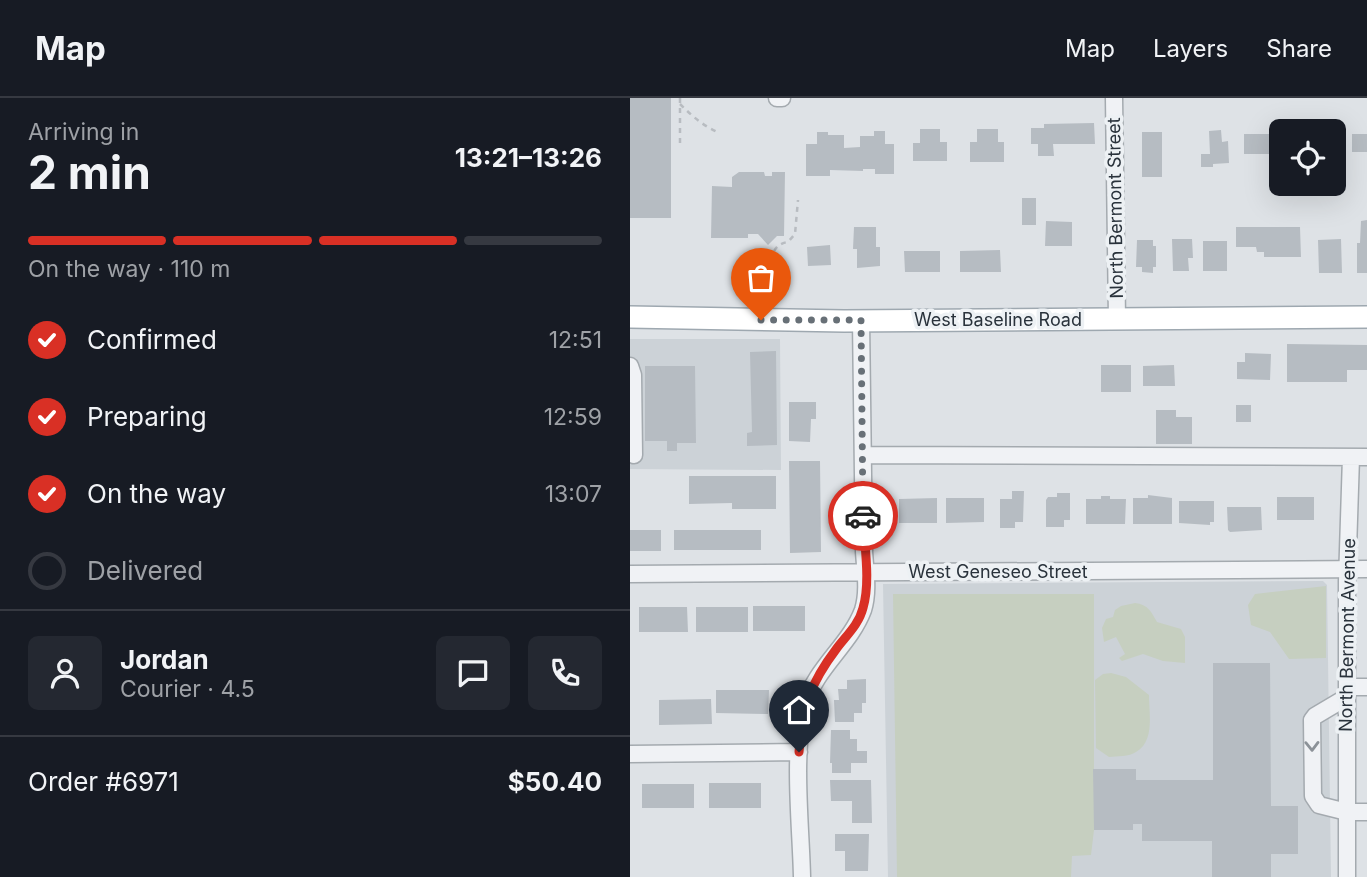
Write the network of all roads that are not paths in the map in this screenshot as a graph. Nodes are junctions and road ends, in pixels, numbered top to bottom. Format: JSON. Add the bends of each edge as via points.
{"nodes":[{"id":1,"x":1114,"y":98,"type":"edge"},
{"id":2,"x":630,"y":317,"type":"edge"},
{"id":3,"x":1367,"y":317,"type":"edge"},
{"id":4,"x":1117,"y":318,"type":"junction"},
{"id":5,"x":861,"y":320,"type":"junction"},
{"id":6,"x":630,"y":366,"type":"edge"},
{"id":7,"x":863,"y":454,"type":"junction"},
{"id":8,"x":634,"y":455,"type":"dead end"},
{"id":9,"x":1359,"y":457,"type":"edge"},
{"id":10,"x":1348,"y":569,"type":"junction"},
{"id":11,"x":1367,"y":569,"type":"edge"},
{"id":12,"x":865,"y":573,"type":"junction"},
{"id":13,"x":630,"y":574,"type":"edge"},
{"id":14,"x":1367,"y":687,"type":"edge"},
{"id":15,"x":1347,"y":692,"type":"junction"},
{"id":16,"x":799,"y":752,"type":"junction"},
{"id":17,"x":630,"y":754,"type":"edge"},
{"id":18,"x":1347,"y":812,"type":"junction"},
{"id":19,"x":1367,"y":813,"type":"edge"},
{"id":20,"x":802,"y":877,"type":"edge"},
{"id":21,"x":1347,"y":877,"type":"edge"}],
"edges":[{"from":1,"to":4,"type":"street","name":"North Bermont Street"},
{"from":2,"to":5,"type":"main road","name":"West Baseline Road"},
{"from":3,"to":4,"type":"main road","name":"West Baseline Road"},
{"from":4,"to":5,"type":"main road","name":"West Baseline Road"},
{"from":5,"to":7,"type":"street"},
{"from":6,"to":8,"type":"street"},
{"from":7,"to":9,"type":"street"},
{"from":7,"to":12,"type":"street"},
{"from":9,"to":10,"type":"street","name":"North Bermont Avenue"},
{"from":10,"to":11,"type":"street","name":"West Geneseo Street"},
{"from":10,"to":12,"type":"street","name":"West Geneseo Street"},
{"from":10,"to":15,"type":"street","name":"North Bermont Avenue"},
{"from":12,"to":13,"type":"street","name":"West Geneseo Street"},
{"from":12,"to":16,"type":"street","via":[[863,608],[853,630],[812,685],[804,706]]},
{"from":14,"to":15,"type":"street"},
{"from":15,"to":18,"type":"street","name":"North Bermont Avenue"},
{"from":15,"to":18,"type":"street","one_way":true,"via":[[1311,724],[1315,802]]},
{"from":16,"to":17,"type":"street"},
{"from":16,"to":20,"type":"street"},
{"from":18,"to":19,"type":"street"},
{"from":18,"to":21,"type":"street","name":"North Bermont Avenue"}]}
